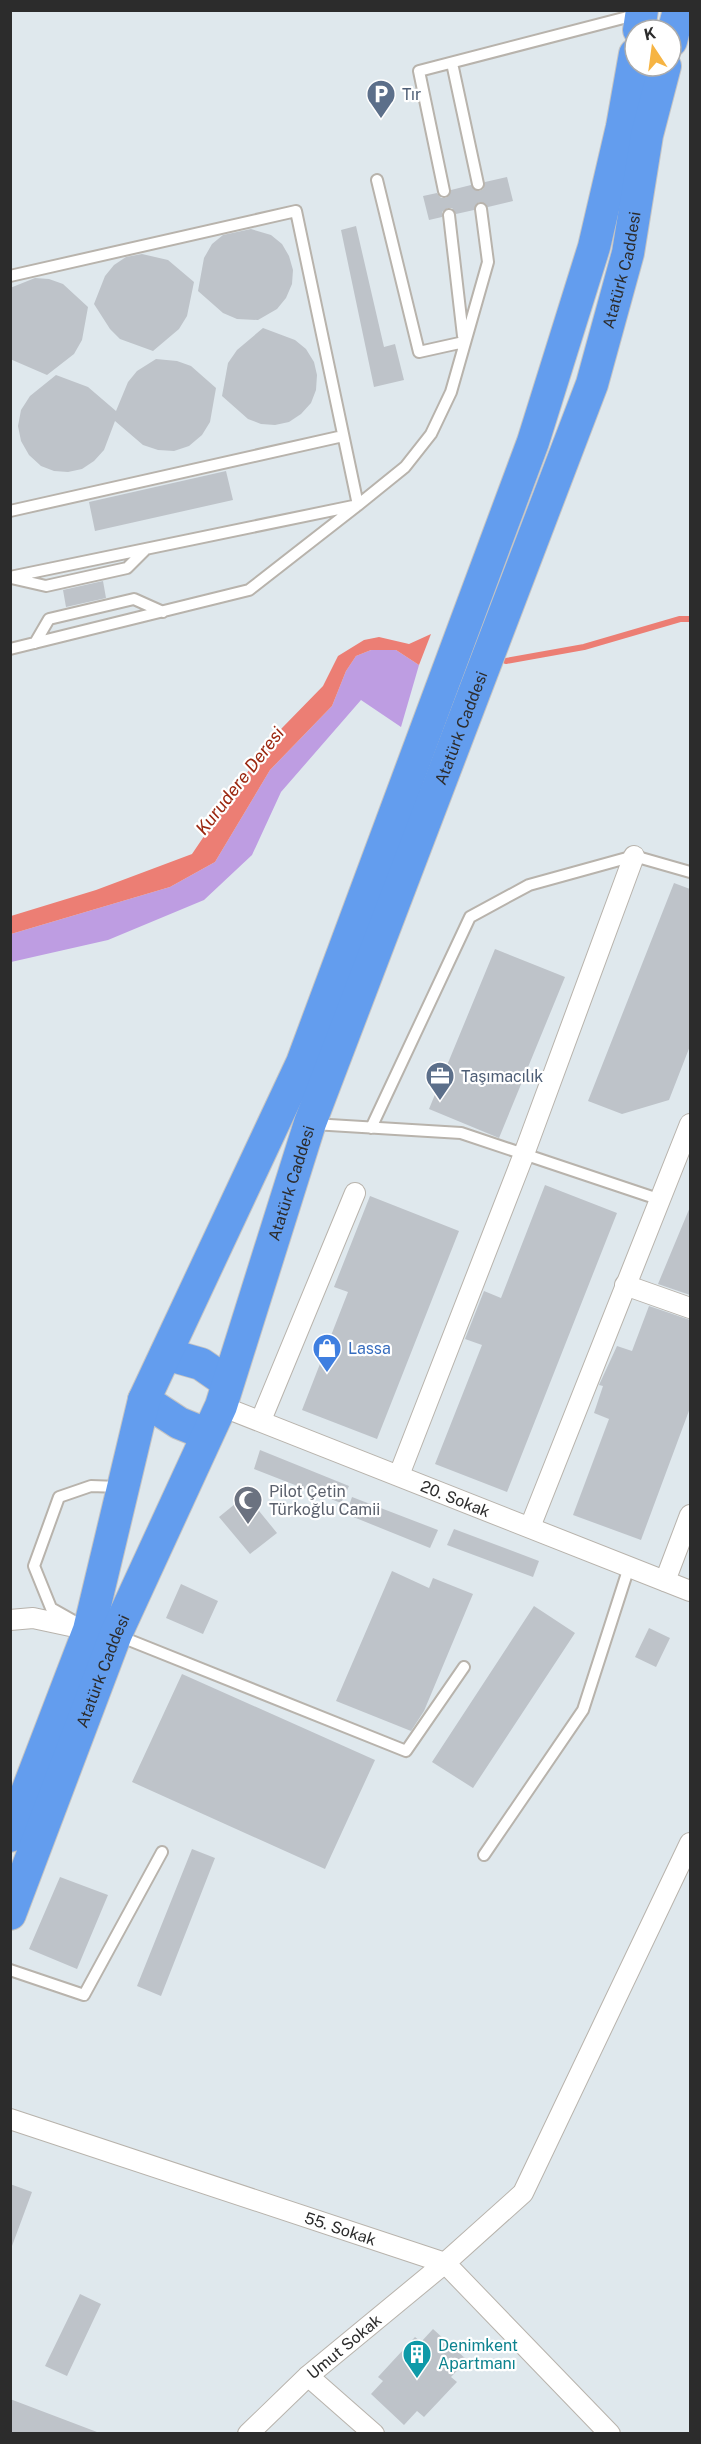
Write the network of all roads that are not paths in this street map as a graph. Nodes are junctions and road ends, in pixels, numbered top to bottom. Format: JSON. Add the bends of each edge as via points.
{"nodes":[{"id":1,"x":623,"y":22,"type":"edge"},
{"id":2,"x":452,"y":63,"type":"junction"},
{"id":3,"x":631,"y":78,"type":"edge"},
{"id":4,"x":662,"y":78,"type":"edge"},
{"id":5,"x":377,"y":180,"type":"dead end"},
{"id":6,"x":478,"y":184,"type":"dead end"},
{"id":7,"x":444,"y":191,"type":"dead end"},
{"id":8,"x":481,"y":208,"type":"dead end"},
{"id":9,"x":449,"y":215,"type":"dead end"},
{"id":10,"x":10,"y":276,"type":"edge"},
{"id":11,"x":464,"y":342,"type":"junction"},
{"id":12,"x":344,"y":436,"type":"junction"},
{"id":13,"x":358,"y":505,"type":"junction"},
{"id":14,"x":10,"y":511,"type":"edge"},
{"id":15,"x":146,"y":549,"type":"junction"},
{"id":16,"x":10,"y":578,"type":"edge"},
{"id":17,"x":163,"y":612,"type":"junction"},
{"id":18,"x":35,"y":643,"type":"junction"},
{"id":19,"x":10,"y":649,"type":"edge"},
{"id":20,"x":634,"y":856,"type":"junction"},
{"id":21,"x":690,"y":872,"type":"edge"},
{"id":22,"x":310,"y":1123,"type":"junction"},
{"id":23,"x":690,"y":1124,"type":"edge"},
{"id":24,"x":371,"y":1128,"type":"junction"},
{"id":25,"x":525,"y":1154,"type":"junction"},
{"id":26,"x":355,"y":1193,"type":"dead end"},
{"id":27,"x":661,"y":1200,"type":"junction"},
{"id":28,"x":625,"y":1285,"type":"junction"},
{"id":29,"x":690,"y":1308,"type":"edge"},
{"id":30,"x":166,"y":1354,"type":"junction"},
{"id":31,"x":224,"y":1394,"type":"junction"},
{"id":32,"x":144,"y":1400,"type":"junction"},
{"id":33,"x":261,"y":1420,"type":"junction"},
{"id":34,"x":206,"y":1434,"type":"junction"},
{"id":35,"x":399,"y":1475,"type":"junction"},
{"id":36,"x":123,"y":1487,"type":"junction"},
{"id":37,"x":690,"y":1515,"type":"edge"},
{"id":38,"x":530,"y":1527,"type":"junction"},
{"id":39,"x":629,"y":1567,"type":"junction"},
{"id":40,"x":665,"y":1581,"type":"junction"},
{"id":41,"x":690,"y":1592,"type":"edge"},
{"id":42,"x":10,"y":1620,"type":"edge"},
{"id":43,"x":103,"y":1632,"type":"junction"},
{"id":44,"x":464,"y":1667,"type":"dead end"},
{"id":45,"x":10,"y":1836,"type":"edge"},
{"id":46,"x":690,"y":1843,"type":"edge"},
{"id":47,"x":162,"y":1852,"type":"dead end"},
{"id":48,"x":484,"y":1855,"type":"dead end"},
{"id":49,"x":10,"y":1914,"type":"edge"},
{"id":50,"x":10,"y":1970,"type":"edge"},
{"id":51,"x":10,"y":2119,"type":"edge"},
{"id":52,"x":445,"y":2263,"type":"junction"},
{"id":53,"x":308,"y":2376,"type":"junction"},
{"id":54,"x":248,"y":2433,"type":"edge"},
{"id":55,"x":374,"y":2433,"type":"edge"},
{"id":56,"x":610,"y":2433,"type":"edge"}],
"edges":[{"from":1,"to":2,"type":"lane"},
{"from":2,"to":6,"type":"lane"},
{"from":2,"to":7,"type":"lane","via":[[419,71]]},
{"from":3,"to":30,"type":"main road","name":"Atatürk Caddesi","via":[[594,247],[533,442],[449,673],[302,1064]]},
{"from":4,"to":22,"type":"main road","name":"Atatürk Caddesi","via":[[647,135],[628,253],[592,384]]},
{"from":5,"to":11,"type":"lane","via":[[419,352]]},
{"from":8,"to":11,"type":"lane","via":[[488,262]]},
{"from":9,"to":11,"type":"lane"},
{"from":10,"to":12,"type":"lane","via":[[296,211]]},
{"from":11,"to":13,"type":"lane","via":[[451,392],[431,434],[405,467]]},
{"from":12,"to":13,"type":"lane"},
{"from":12,"to":14,"type":"lane"},
{"from":13,"to":15,"type":"lane"},
{"from":13,"to":17,"type":"lane","via":[[249,590]]},
{"from":15,"to":16,"type":"lane"},
{"from":15,"to":16,"type":"lane","via":[[127,568],[46,586]]},
{"from":17,"to":18,"type":"lane"},
{"from":17,"to":18,"type":"lane","via":[[134,599],[49,619]]},
{"from":18,"to":19,"type":"lane"},
{"from":20,"to":21,"type":"lane"},
{"from":20,"to":24,"type":"lane","via":[[529,885],[470,917]]},
{"from":20,"to":25,"type":"street"},
{"from":22,"to":24,"type":"lane"},
{"from":22,"to":31,"type":"main road","name":"Atatürk Caddesi"},
{"from":23,"to":27,"type":"street"},
{"from":24,"to":25,"type":"lane","via":[[461,1133]]},
{"from":25,"to":27,"type":"lane"},
{"from":25,"to":35,"type":"street"},
{"from":26,"to":33,"type":"street"},
{"from":27,"to":28,"type":"street"},
{"from":28,"to":29,"type":"street"},
{"from":28,"to":38,"type":"street"},
{"from":30,"to":31,"type":"main road","via":[[201,1364]]},
{"from":30,"to":32,"type":"main road","name":"Atatürk Caddesi"},
{"from":31,"to":33,"type":"street","name":"20. Sokak"},
{"from":31,"to":34,"type":"main road","name":"Atatürk Caddesi"},
{"from":32,"to":34,"type":"main road","via":[[179,1423]]},
{"from":32,"to":36,"type":"main road","name":"Atatürk Caddesi"},
{"from":33,"to":35,"type":"street","name":"20. Sokak"},
{"from":34,"to":43,"type":"main road","name":"Atatürk Caddesi"},
{"from":35,"to":38,"type":"street","name":"20. Sokak"},
{"from":36,"to":43,"type":"main road","name":"Atatürk Caddesi"},
{"from":36,"to":43,"type":"lane","via":[[92,1486],[59,1497],[34,1566],[51,1608]]},
{"from":37,"to":40,"type":"street"},
{"from":38,"to":39,"type":"street","name":"20. Sokak"},
{"from":39,"to":40,"type":"street","name":"20. Sokak"},
{"from":39,"to":48,"type":"lane","via":[[583,1710]]},
{"from":40,"to":41,"type":"street","name":"20. Sokak"},
{"from":42,"to":43,"type":"street","via":[[33,1618]]},
{"from":43,"to":44,"type":"lane","via":[[406,1751]]},
{"from":43,"to":45,"type":"main road","name":"Atatürk Caddesi"},
{"from":43,"to":49,"type":"main road","name":"Atatürk Caddesi"},
{"from":46,"to":52,"type":"street","name":"Umut Sokak","via":[[523,2193]]},
{"from":47,"to":50,"type":"lane","via":[[84,1995]]},
{"from":51,"to":52,"type":"street","name":"55. Sokak"},
{"from":52,"to":53,"type":"street","name":"Umut Sokak"},
{"from":52,"to":56,"type":"street","name":"55. Sokak"},
{"from":53,"to":54,"type":"street","name":"Umut Sokak"},
{"from":53,"to":55,"type":"street"}]}
